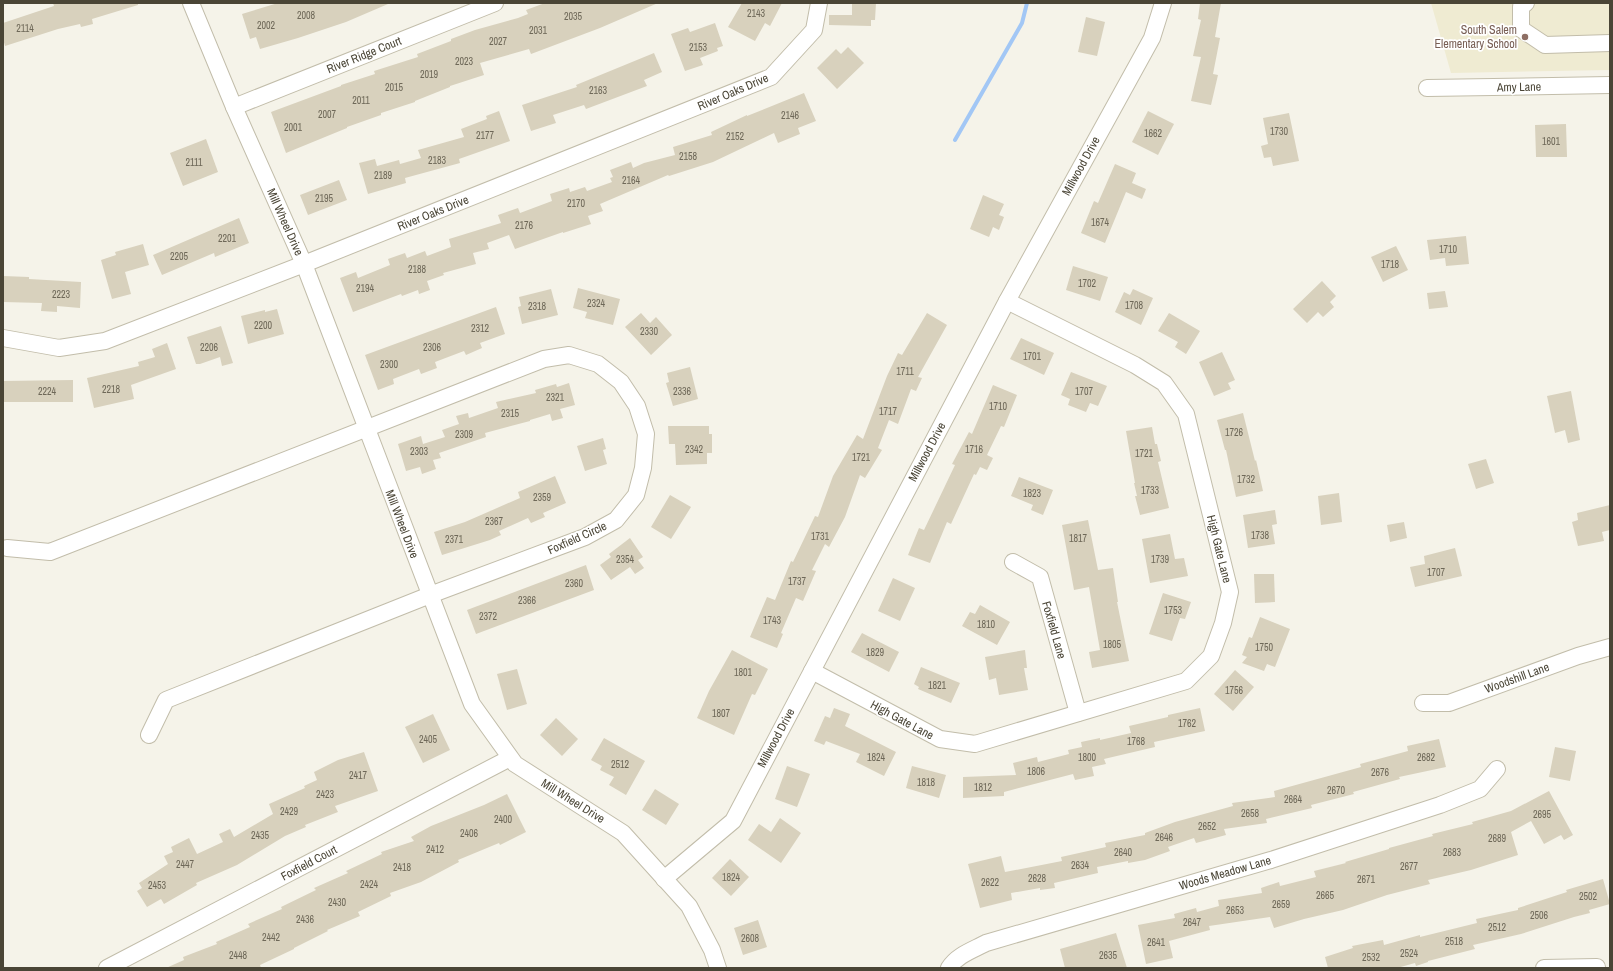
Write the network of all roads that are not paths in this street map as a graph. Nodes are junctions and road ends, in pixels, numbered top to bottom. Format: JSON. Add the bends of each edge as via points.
{"nodes":[{"id":1,"x":192,"y":3,"type":"edge"},
{"id":2,"x":495,"y":3,"type":"edge"},
{"id":3,"x":819,"y":3,"type":"edge"},
{"id":4,"x":1163,"y":3,"type":"edge"},
{"id":5,"x":1526,"y":3,"type":"edge"},
{"id":6,"x":1610,"y":43,"type":"edge"},
{"id":7,"x":1610,"y":86,"type":"edge"},
{"id":8,"x":1427,"y":88,"type":"dead end"},
{"id":9,"x":234,"y":107,"type":"junction"},
{"id":10,"x":304,"y":264,"type":"junction"},
{"id":11,"x":1006,"y":301,"type":"junction"},
{"id":12,"x":3,"y":338,"type":"edge"},
{"id":13,"x":366,"y":429,"type":"junction"},
{"id":14,"x":7,"y":548,"type":"dead end"},
{"id":15,"x":1013,"y":562,"type":"dead end"},
{"id":16,"x":430,"y":595,"type":"junction"},
{"id":17,"x":1610,"y":646,"type":"edge"},
{"id":18,"x":812,"y":671,"type":"junction"},
{"id":19,"x":1423,"y":703,"type":"dead end"},
{"id":20,"x":1078,"y":713,"type":"junction"},
{"id":21,"x":149,"y":734,"type":"dead end"},
{"id":22,"x":510,"y":758,"type":"junction"},
{"id":23,"x":1497,"y":769,"type":"dead end"},
{"id":24,"x":664,"y":879,"type":"junction"},
{"id":25,"x":1597,"y":967,"type":"dead end"},
{"id":26,"x":107,"y":968,"type":"edge"},
{"id":27,"x":718,"y":968,"type":"edge"},
{"id":28,"x":949,"y":968,"type":"edge"},
{"id":29,"x":1544,"y":968,"type":"edge"}],
"edges":[{"from":1,"to":9,"type":"street","name":"Mill Wheel Drive"},
{"from":2,"to":9,"type":"street","name":"River Ridge Court"},
{"from":3,"to":10,"type":"street","name":"River Oaks Drive","via":[[814,30],[771,77]]},
{"from":4,"to":11,"type":"street","name":"Millwood Drive","via":[[1152,38]]},
{"from":5,"to":6,"type":"street","via":[[1521,8],[1521,29],[1545,45]]},
{"from":7,"to":8,"type":"street","name":"Amy Lane"},
{"from":9,"to":10,"type":"street","name":"Mill Wheel Drive"},
{"from":10,"to":12,"type":"street","name":"River Oaks Drive","via":[[105,341],[59,348]]},
{"from":10,"to":13,"type":"street","name":"Mill Wheel Drive"},
{"from":11,"to":18,"type":"street","name":"Millwood Drive"},
{"from":11,"to":20,"type":"street","name":"High Gate Lane","via":[[1136,365],[1164,383],[1186,414],[1230,592],[1223,623],[1211,656],[1186,681]]},
{"from":13,"to":14,"type":"street","name":"Foxfield Circle","via":[[50,552]]},
{"from":13,"to":16,"type":"street","name":"Mill Wheel Drive"},
{"from":13,"to":16,"type":"street","name":"Foxfield Circle","via":[[544,359],[569,355],[598,364],[621,382],[637,406],[646,434],[643,468],[636,495],[616,520],[585,537]]},
{"from":15,"to":20,"type":"street","name":"Foxfield Lane","via":[[1040,577]]},
{"from":16,"to":21,"type":"street","name":"Foxfield Circle","via":[[166,700]]},
{"from":16,"to":22,"type":"street","name":"Mill Wheel Drive","via":[[472,704]]},
{"from":17,"to":19,"type":"street","name":"Woodshill Lane","via":[[1449,703]]},
{"from":18,"to":20,"type":"street","name":"High Gate Lane","via":[[940,739],[975,744]]},
{"from":18,"to":24,"type":"street","name":"Millwood Drive","via":[[733,821]]},
{"from":22,"to":24,"type":"street","name":"Mill Wheel Drive","via":[[515,764],[623,833]]},
{"from":22,"to":26,"type":"street","name":"Foxfield Court"},
{"from":23,"to":28,"type":"street","name":"Woods Meadow Lane","via":[[1480,789],[1440,805],[1271,860],[986,943],[964,954]]},
{"from":24,"to":27,"type":"street","name":"Mill Wheel Drive","via":[[689,906],[712,950]]},
{"from":25,"to":29,"type":"street"}]}
